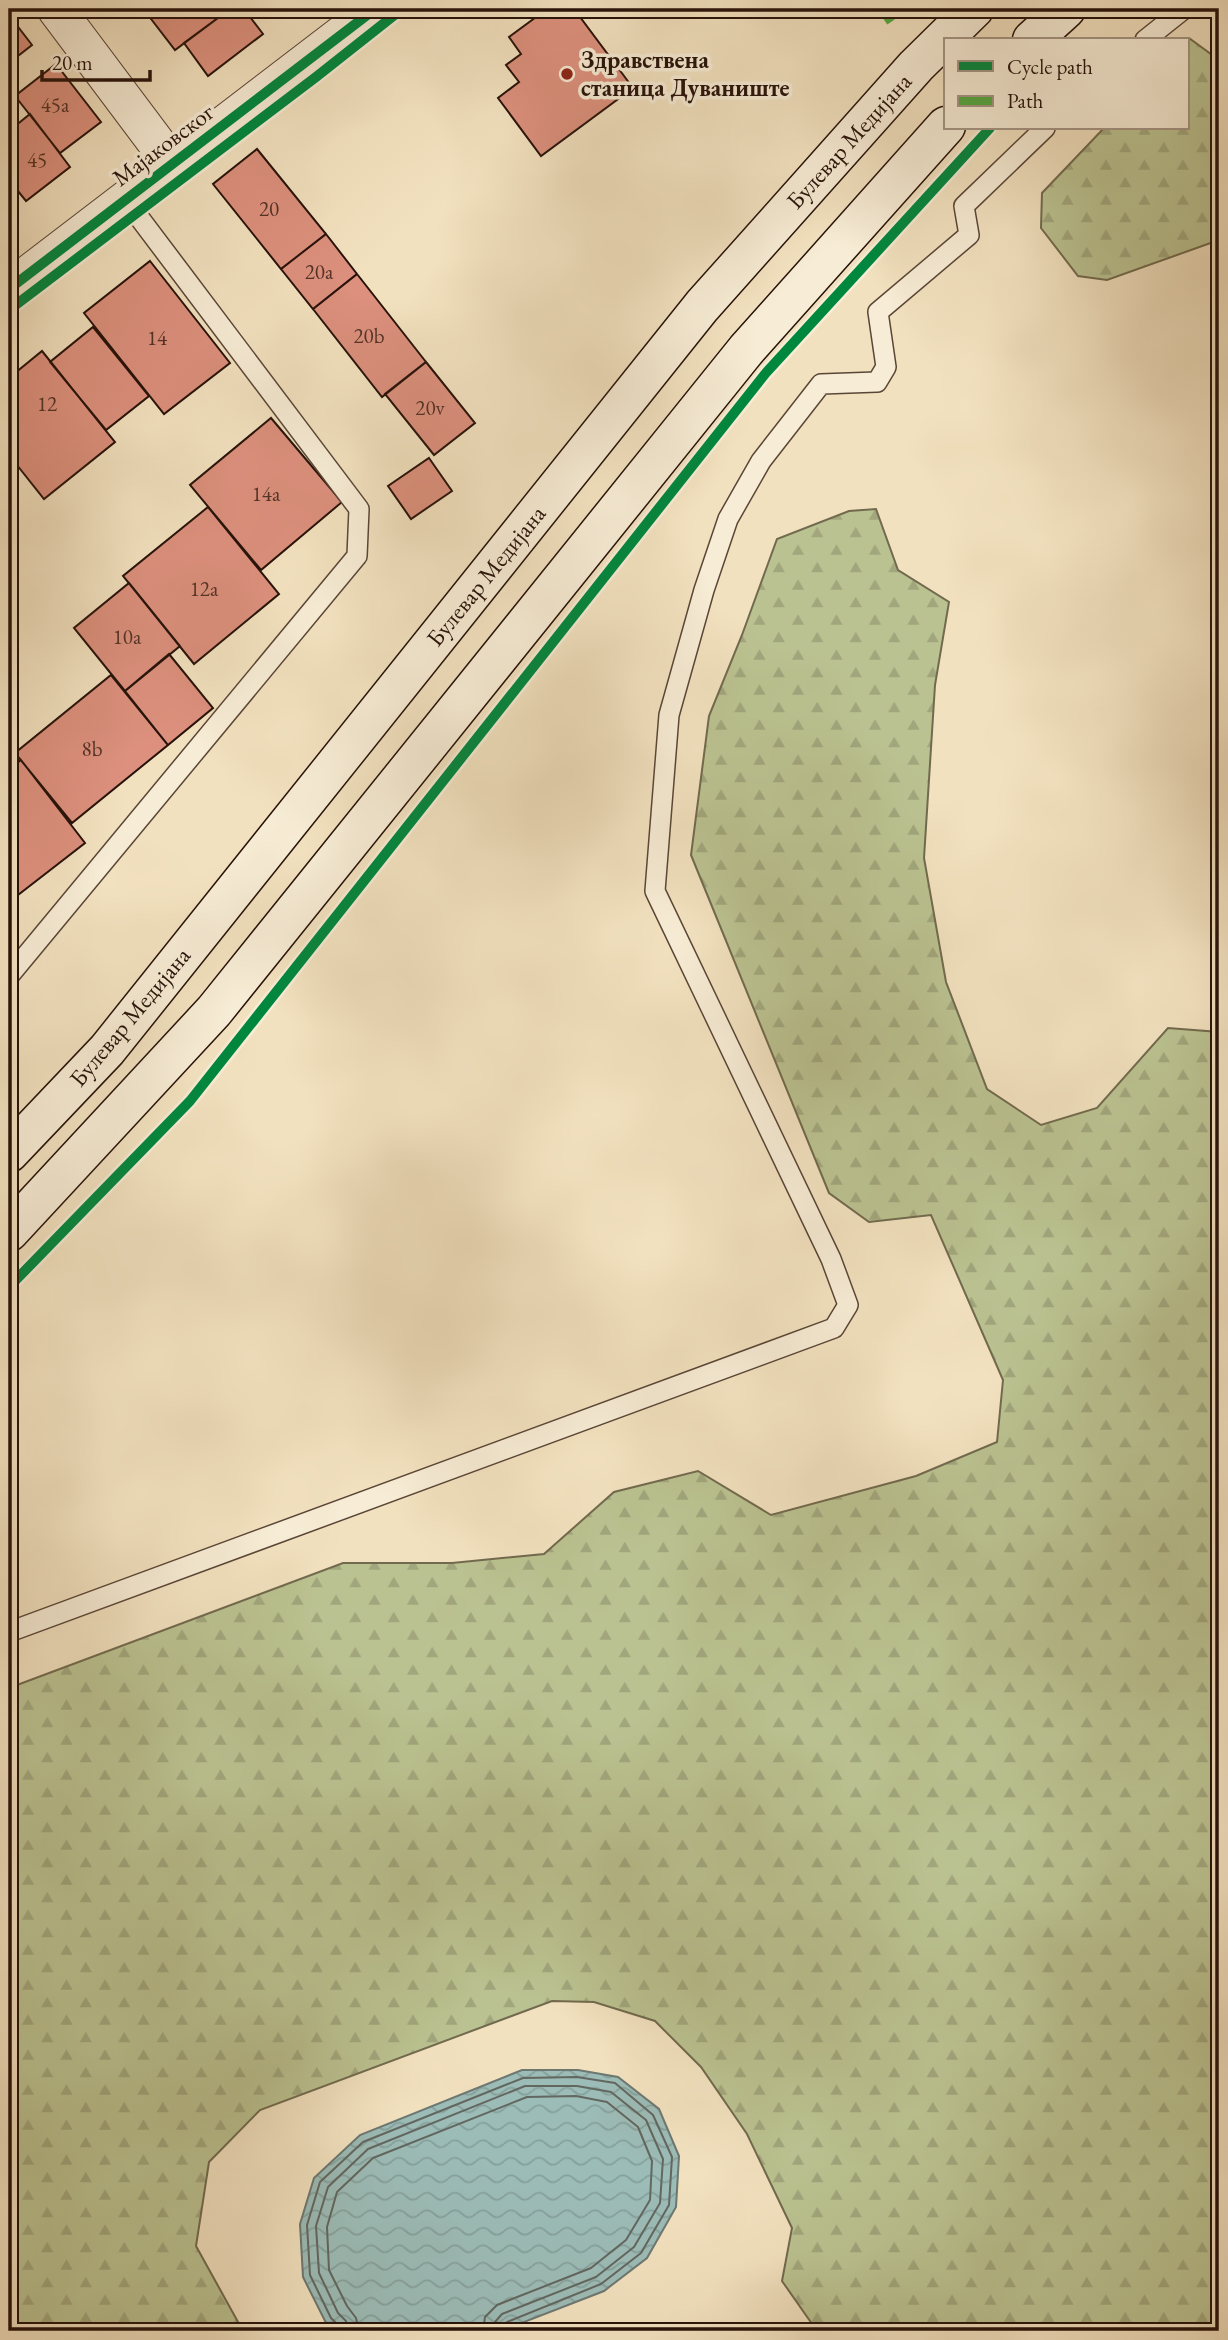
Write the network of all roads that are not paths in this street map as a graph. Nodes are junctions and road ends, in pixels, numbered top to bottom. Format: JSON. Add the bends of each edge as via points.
{"nodes":[{"id":1,"x":56,"y":9,"type":"edge"},
{"id":2,"x":375,"y":9,"type":"edge"},
{"id":3,"x":974,"y":9,"type":"edge"},
{"id":4,"x":1066,"y":9,"type":"edge"},
{"id":5,"x":1184,"y":9,"type":"edge"},
{"id":6,"x":944,"y":38,"type":"edge"},
{"id":7,"x":944,"y":38,"type":"edge"},
{"id":8,"x":1034,"y":38,"type":"edge"},
{"id":9,"x":1148,"y":38,"type":"edge"},
{"id":10,"x":944,"y":128,"type":"edge"},
{"id":11,"x":1043,"y":130,"type":"edge"},
{"id":12,"x":173,"y":165,"type":"junction"},
{"id":13,"x":126,"y":200,"type":"junction"},
{"id":14,"x":9,"y":289,"type":"edge"},
{"id":15,"x":9,"y":976,"type":"edge"},
{"id":16,"x":9,"y":1153,"type":"edge"},
{"id":17,"x":9,"y":1232,"type":"edge"},
{"id":18,"x":9,"y":1632,"type":"edge"}],
"edges":[{"from":1,"to":12,"type":"street"},
{"from":2,"to":12,"type":"street","name":"Мајаковског"},
{"from":3,"to":6,"type":"main road","name":"Булевар Медијана"},
{"from":4,"to":8,"type":"main road"},
{"from":5,"to":9,"type":"lane"},
{"from":7,"to":16,"type":"main road","name":"Булевар Медијана","via":[[702,306],[107,1050]]},
{"from":10,"to":17,"type":"main road","via":[[746,350],[214,1011]]},
{"from":11,"to":18,"type":"lane","via":[[964,206],[969,235],[878,312],[886,367],[877,382],[821,384],[761,461],[728,519],[669,715],[655,891],[831,1259],[848,1305],[834,1328]]},
{"from":12,"to":13,"type":"street","name":"Мајаковског"},
{"from":13,"to":14,"type":"street","name":"Мајаковског"},
{"from":13,"to":15,"type":"lane","via":[[359,509],[357,556]]}]}
